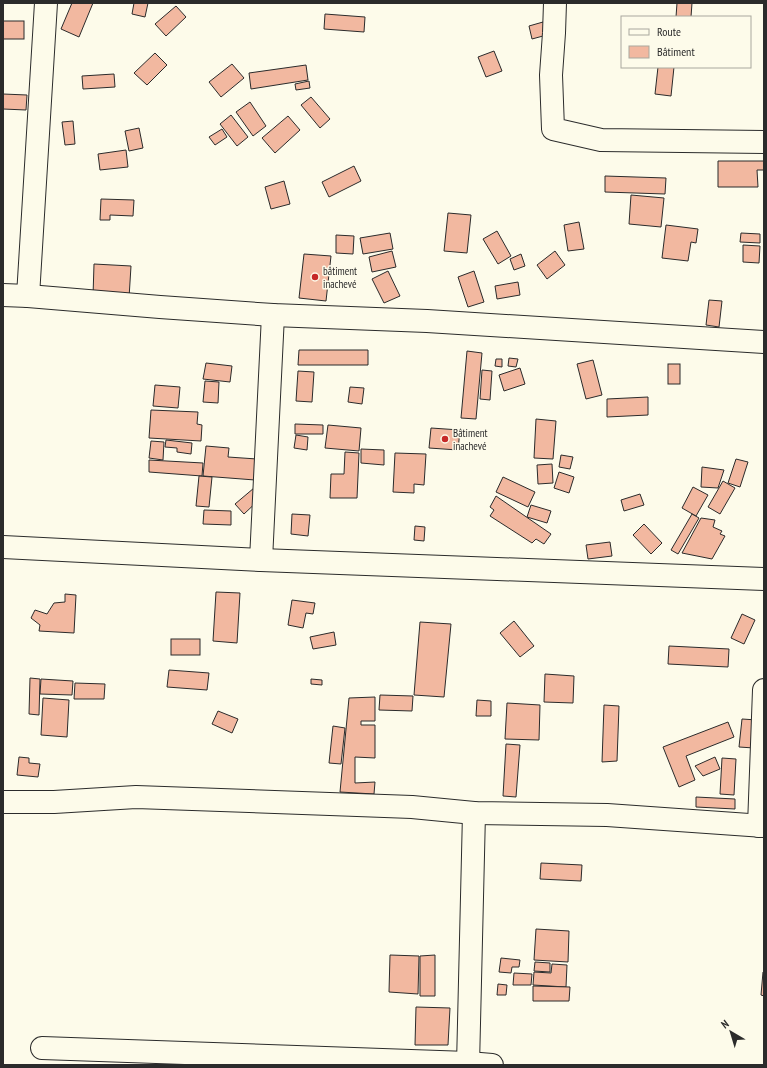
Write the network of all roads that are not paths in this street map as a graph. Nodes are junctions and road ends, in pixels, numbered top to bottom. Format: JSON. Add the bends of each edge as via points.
{"nodes":[{"id":1,"x":46,"y":3,"type":"edge"},
{"id":2,"x":555,"y":3,"type":"edge"},
{"id":3,"x":764,"y":142,"type":"edge"},
{"id":4,"x":3,"y":295,"type":"edge"},
{"id":5,"x":28,"y":296,"type":"junction"},
{"id":6,"x":273,"y":315,"type":"junction"},
{"id":7,"x":764,"y":342,"type":"edge"},
{"id":8,"x":3,"y":547,"type":"edge"},
{"id":9,"x":261,"y":560,"type":"junction"},
{"id":10,"x":764,"y":579,"type":"edge"},
{"id":11,"x":764,"y":690,"type":"edge"},
{"id":12,"x":3,"y":802,"type":"edge"},
{"id":13,"x":474,"y":814,"type":"junction"},
{"id":14,"x":761,"y":826,"type":"edge"},
{"id":15,"x":42,"y":1048,"type":"dead end"},
{"id":16,"x":468,"y":1064,"type":"edge"},
{"id":17,"x":492,"y":1065,"type":"edge"}],
"edges":[{"from":1,"to":5,"type":"street"},
{"from":2,"to":3,"type":"street","via":[[551,75],[553,129],[601,140]]},
{"from":4,"to":5,"type":"street"},
{"from":5,"to":6,"type":"street"},
{"from":6,"to":7,"type":"street"},
{"from":6,"to":9,"type":"street"},
{"from":8,"to":9,"type":"street"},
{"from":9,"to":10,"type":"street"},
{"from":11,"to":14,"type":"street"},
{"from":12,"to":13,"type":"street","via":[[136,797],[412,807]]},
{"from":13,"to":14,"type":"street","via":[[607,815]]},
{"from":13,"to":16,"type":"street"},
{"from":15,"to":16,"type":"street"},
{"from":16,"to":17,"type":"street"}]}
